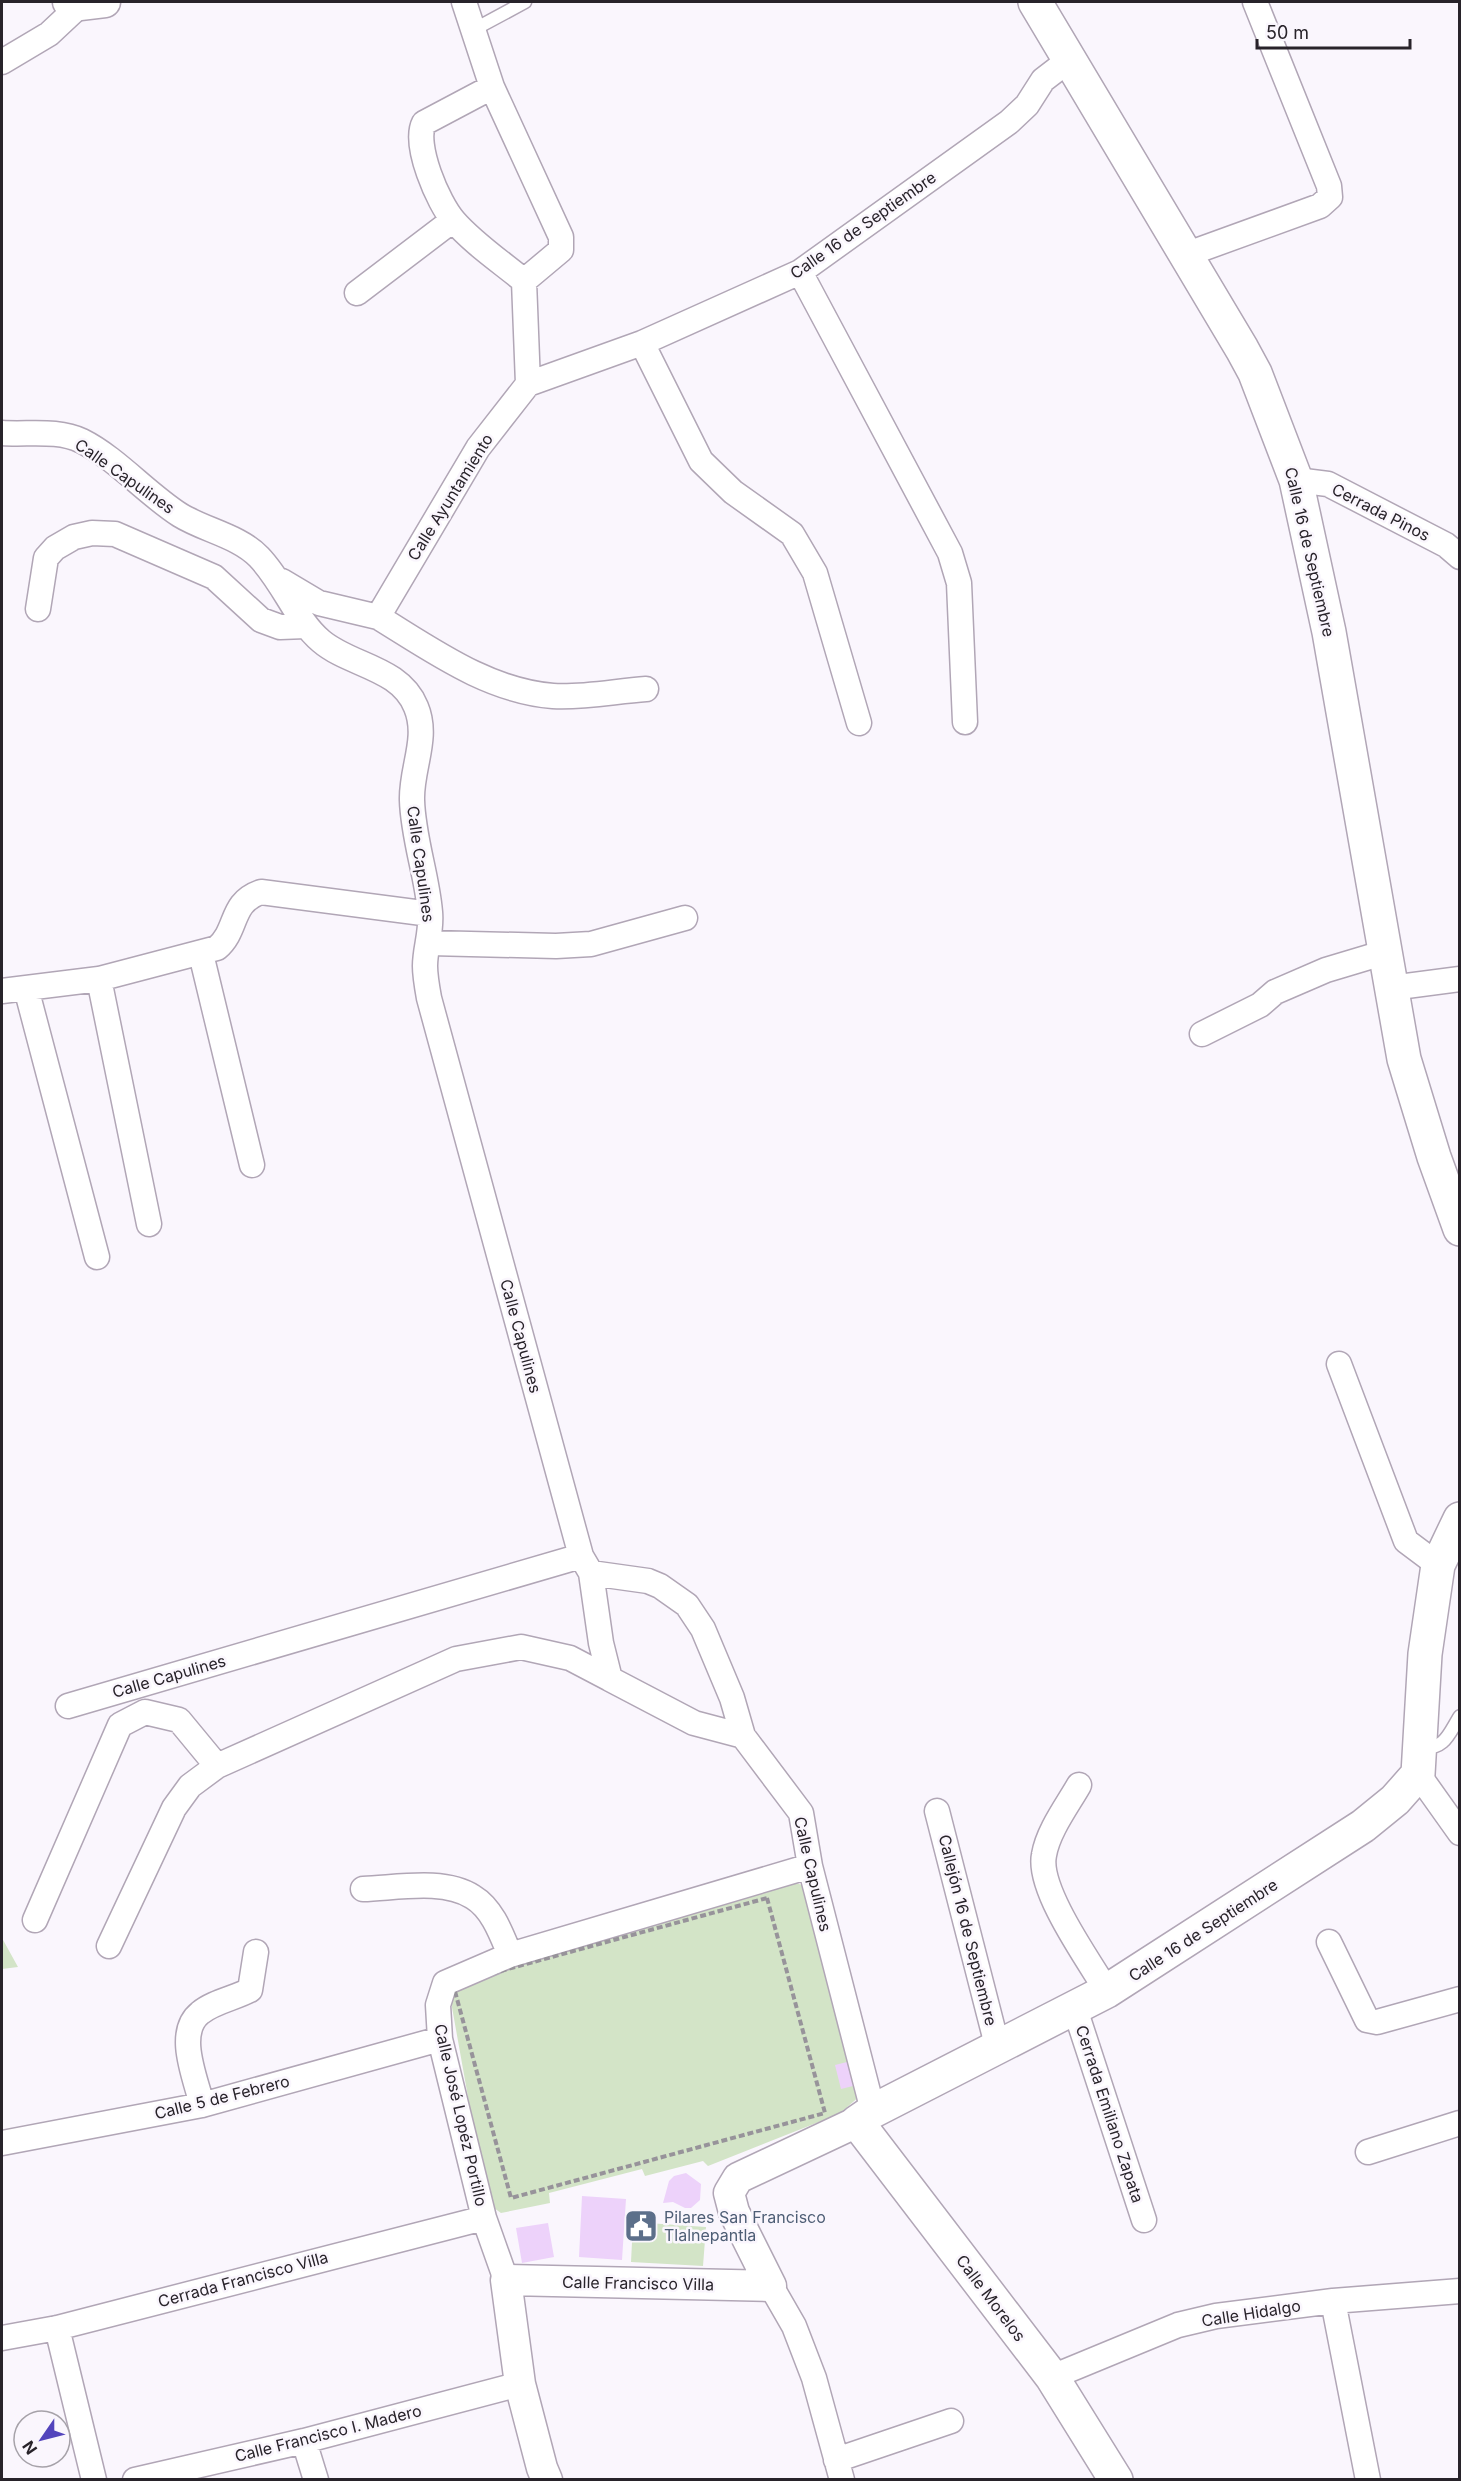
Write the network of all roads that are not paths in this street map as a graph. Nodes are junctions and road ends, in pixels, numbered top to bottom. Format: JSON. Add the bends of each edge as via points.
{"nodes":[{"id":1,"x":464,"y":2,"type":"edge"},
{"id":2,"x":525,"y":2,"type":"edge"},
{"id":3,"x":1035,"y":2,"type":"edge"},
{"id":4,"x":1255,"y":2,"type":"edge"},
{"id":5,"x":84,"y":3,"type":"edge"},
{"id":6,"x":473,"y":30,"type":"junction"},
{"id":7,"x":1069,"y":60,"type":"junction"},
{"id":8,"x":2,"y":62,"type":"edge"},
{"id":9,"x":492,"y":87,"type":"junction"},
{"id":10,"x":453,"y":220,"type":"junction"},
{"id":11,"x":1185,"y":255,"type":"junction"},
{"id":12,"x":800,"y":272,"type":"junction"},
{"id":13,"x":524,"y":281,"type":"junction"},
{"id":14,"x":357,"y":293,"type":"dead end"},
{"id":15,"x":642,"y":343,"type":"junction"},
{"id":16,"x":528,"y":384,"type":"junction"},
{"id":17,"x":2,"y":433,"type":"edge"},
{"id":18,"x":1296,"y":480,"type":"junction"},
{"id":19,"x":1460,"y":557,"type":"edge"},
{"id":20,"x":279,"y":580,"type":"junction"},
{"id":21,"x":38,"y":609,"type":"dead end"},
{"id":22,"x":378,"y":617,"type":"junction"},
{"id":23,"x":306,"y":626,"type":"junction"},
{"id":24,"x":646,"y":689,"type":"dead end"},
{"id":25,"x":965,"y":722,"type":"dead end"},
{"id":26,"x":859,"y":723,"type":"dead end"},
{"id":27,"x":430,"y":914,"type":"junction"},
{"id":28,"x":685,"y":918,"type":"dead end"},
{"id":29,"x":430,"y":943,"type":"junction"},
{"id":30,"x":1386,"y":952,"type":"junction"},
{"id":31,"x":201,"y":954,"type":"junction"},
{"id":32,"x":99,"y":979,"type":"junction"},
{"id":33,"x":1460,"y":979,"type":"edge"},
{"id":34,"x":26,"y":988,"type":"junction"},
{"id":35,"x":1391,"y":988,"type":"junction"},
{"id":36,"x":2,"y":991,"type":"edge"},
{"id":37,"x":1202,"y":1034,"type":"dead end"},
{"id":38,"x":252,"y":1166,"type":"dead end"},
{"id":39,"x":149,"y":1224,"type":"dead end"},
{"id":40,"x":1460,"y":1229,"type":"edge"},
{"id":41,"x":97,"y":1257,"type":"dead end"},
{"id":42,"x":1339,"y":1364,"type":"dead end"},
{"id":43,"x":1460,"y":1519,"type":"edge"},
{"id":44,"x":586,"y":1564,"type":"junction"},
{"id":45,"x":1438,"y":1565,"type":"junction"},
{"id":46,"x":610,"y":1679,"type":"junction"},
{"id":47,"x":68,"y":1706,"type":"dead end"},
{"id":48,"x":1460,"y":1716,"type":"edge"},
{"id":49,"x":743,"y":1736,"type":"junction"},
{"id":50,"x":1418,"y":1760,"type":"junction"},
{"id":51,"x":217,"y":1766,"type":"junction"},
{"id":52,"x":1078,"y":1785,"type":"dead end"},
{"id":53,"x":937,"y":1811,"type":"dead end"},
{"id":54,"x":1460,"y":1833,"type":"edge"},
{"id":55,"x":810,"y":1866,"type":"junction"},
{"id":56,"x":363,"y":1889,"type":"dead end"},
{"id":57,"x":35,"y":1920,"type":"dead end"},
{"id":58,"x":1329,"y":1942,"type":"dead end"},
{"id":59,"x":109,"y":1946,"type":"dead end"},
{"id":60,"x":256,"y":1952,"type":"dead end"},
{"id":61,"x":510,"y":1956,"type":"junction"},
{"id":62,"x":1107,"y":1991,"type":"junction"},
{"id":63,"x":1460,"y":1999,"type":"edge"},
{"id":64,"x":1075,"y":2009,"type":"junction"},
{"id":65,"x":440,"y":2039,"type":"junction"},
{"id":66,"x":998,"y":2049,"type":"junction"},
{"id":67,"x":202,"y":2105,"type":"junction"},
{"id":68,"x":865,"y":2117,"type":"junction"},
{"id":69,"x":1460,"y":2123,"type":"edge"},
{"id":70,"x":2,"y":2143,"type":"edge"},
{"id":71,"x":1368,"y":2152,"type":"dead end"},
{"id":72,"x":484,"y":2218,"type":"junction"},
{"id":73,"x":1144,"y":2220,"type":"dead end"},
{"id":74,"x":506,"y":2280,"type":"junction"},
{"id":75,"x":771,"y":2286,"type":"junction"},
{"id":76,"x":1460,"y":2291,"type":"edge"},
{"id":77,"x":1333,"y":2301,"type":"junction"},
{"id":78,"x":57,"y":2328,"type":"junction"},
{"id":79,"x":2,"y":2338,"type":"edge"},
{"id":80,"x":1052,"y":2377,"type":"junction"},
{"id":81,"x":520,"y":2384,"type":"junction"},
{"id":82,"x":951,"y":2421,"type":"dead end"},
{"id":83,"x":304,"y":2440,"type":"junction"},
{"id":84,"x":839,"y":2470,"type":"edge"},
{"id":85,"x":94,"y":2480,"type":"edge"},
{"id":86,"x":135,"y":2480,"type":"edge"},
{"id":87,"x":316,"y":2480,"type":"edge"},
{"id":88,"x":547,"y":2480,"type":"edge"},
{"id":89,"x":1116,"y":2480,"type":"edge"},
{"id":90,"x":1368,"y":2480,"type":"edge"}],
"edges":[{"from":1,"to":6,"type":"street"},
{"from":2,"to":6,"type":"lane"},
{"from":3,"to":7,"type":"main road","name":"Calle 16 de Septiembre"},
{"from":4,"to":11,"type":"street","via":[[1329,186],[1330,197],[1320,206]]},
{"from":5,"to":8,"type":"street","via":[[49,34]]},
{"from":6,"to":9,"type":"street"},
{"from":7,"to":11,"type":"main road","name":"Calle 16 de Septiembre"},
{"from":7,"to":12,"type":"street","name":"Calle 16 de Septiembre","via":[[1043,80],[1027,105],[1009,122]]},
{"from":9,"to":10,"type":"street","via":[[424,123],[419,132],[428,172]]},
{"from":9,"to":13,"type":"street","via":[[561,237],[561,250]]},
{"from":10,"to":13,"type":"street"},
{"from":10,"to":14,"type":"street"},
{"from":11,"to":18,"type":"main road","name":"Calle 16 de Septiembre","via":[[1255,373]]},
{"from":12,"to":15,"type":"street","name":"Calle 16 de Septiembre"},
{"from":12,"to":25,"type":"street","via":[[950,553],[958,583]]},
{"from":13,"to":16,"type":"street"},
{"from":15,"to":16,"type":"street","name":"Calle 16 de Septiembre"},
{"from":15,"to":26,"type":"street","via":[[701,461],[733,492],[792,534],[815,573]]},
{"from":16,"to":22,"type":"street","name":"Calle Ayuntamiento","via":[[478,448]]},
{"from":17,"to":20,"type":"street","name":"Calle Capulines","via":[[55,433],[82,441],[179,514],[257,555]]},
{"from":18,"to":19,"type":"street","name":"Cerrada Pinos","via":[[1328,484],[1446,545]]},
{"from":18,"to":30,"type":"main road","name":"Calle 16 de Septiembre","via":[[1329,632]]},
{"from":20,"to":22,"type":"street","via":[[319,603]]},
{"from":20,"to":23,"type":"street","name":"Calle Capulines"},
{"from":21,"to":23,"type":"street","via":[[46,558],[55,548],[74,537],[115,534],[214,577],[261,620],[280,627]]},
{"from":22,"to":24,"type":"street","via":[[453,663],[518,689],[554,696]]},
{"from":23,"to":27,"type":"street","name":"Calle Capulines","via":[[322,643],[385,674],[406,690],[416,707],[422,741],[414,769],[412,800]]},
{"from":27,"to":29,"type":"street","name":"Calle Capulines"},
{"from":27,"to":31,"type":"street","via":[[261,892],[249,896],[238,908],[227,939]]},
{"from":28,"to":29,"type":"street","via":[[591,944]]},
{"from":29,"to":44,"type":"street","name":"Calle Capulines","via":[[424,965],[429,998]]},
{"from":30,"to":35,"type":"main road","name":"Calle 16 de Septiembre"},
{"from":30,"to":37,"type":"street","via":[[1326,970],[1275,992],[1260,1005]]},
{"from":31,"to":32,"type":"street"},
{"from":31,"to":38,"type":"street"},
{"from":32,"to":34,"type":"street"},
{"from":32,"to":39,"type":"street"},
{"from":33,"to":35,"type":"street"},
{"from":34,"to":36,"type":"street"},
{"from":34,"to":41,"type":"street"},
{"from":35,"to":40,"type":"main road","name":"Calle 16 de Septiembre","via":[[1404,1059]]},
{"from":42,"to":45,"type":"street","via":[[1406,1541]]},
{"from":43,"to":45,"type":"main road"},
{"from":44,"to":46,"type":"street"},
{"from":44,"to":47,"type":"street","name":"Calle Capulines"},
{"from":44,"to":49,"type":"street","name":"Calle Capulines","via":[[648,1581],[687,1605],[703,1629],[732,1698]]},
{"from":45,"to":50,"type":"main road","via":[[1425,1654]]},
{"from":46,"to":49,"type":"street","via":[[694,1723]]},
{"from":46,"to":51,"type":"street","via":[[570,1658],[521,1647],[456,1659]]},
{"from":48,"to":50,"type":"lane","via":[[1442,1745]]},
{"from":49,"to":55,"type":"street","name":"Calle Capulines","via":[[801,1813]]},
{"from":50,"to":54,"type":"street"},
{"from":50,"to":62,"type":"main road","name":"Calle 16 de Septiembre","via":[[1395,1800],[1363,1826]]},
{"from":51,"to":57,"type":"street","via":[[179,1720],[145,1712],[120,1725]]},
{"from":51,"to":59,"type":"street","via":[[190,1786],[174,1809]]},
{"from":52,"to":62,"type":"street","via":[[1044,1855],[1044,1874],[1060,1913]]},
{"from":53,"to":66,"type":"street","name":"Callejón 16 de Septiembre"},
{"from":55,"to":61,"type":"street","name":"Calle José Lopéz Portillo"},
{"from":55,"to":68,"type":"street","name":"Calle Capulines"},
{"from":56,"to":61,"type":"street","via":[[438,1887],[474,1897],[498,1926]]},
{"from":58,"to":63,"type":"street","via":[[1367,2020],[1377,2022]]},
{"from":60,"to":67,"type":"street","via":[[250,1990],[201,2012],[189,2025],[187,2040]]},
{"from":61,"to":65,"type":"street","name":"Calle José Lopéz Portillo","via":[[445,1983],[438,2005]]},
{"from":62,"to":64,"type":"main road","name":"Calle 16 de Septiembre"},
{"from":64,"to":66,"type":"main road","name":"Calle 16 de Septiembre"},
{"from":64,"to":73,"type":"street","name":"Cerrada Emiliano Zapata"},
{"from":65,"to":67,"type":"street","name":"Calle 5 de Febrero"},
{"from":65,"to":72,"type":"street","name":"Calle José Lopéz Portillo"},
{"from":66,"to":68,"type":"main road","name":"Calle 16 de Septiembre"},
{"from":67,"to":70,"type":"street","name":"Calle 5 de Febrero"},
{"from":68,"to":75,"type":"street","name":"Calle 16 de Septiembre","via":[[738,2178],[729,2193],[734,2212]]},
{"from":68,"to":80,"type":"main road","name":"Calle Morelos"},
{"from":69,"to":71,"type":"street"},
{"from":72,"to":74,"type":"street","name":"Calle José Lopéz Portillo"},
{"from":72,"to":78,"type":"street","name":"Cerrada Francisco Villa"},
{"from":74,"to":75,"type":"street","name":"Calle Francisco Villa"},
{"from":74,"to":81,"type":"street","name":"Calle José Lopéz Portillo"},
{"from":75,"to":84,"type":"street","via":[[794,2326],[814,2378]]},
{"from":76,"to":77,"type":"street","name":"Calle Hidalgo"},
{"from":77,"to":80,"type":"street","name":"Calle Hidalgo","via":[[1216,2316],[1178,2325]]},
{"from":77,"to":90,"type":"street"},
{"from":78,"to":79,"type":"street","name":"Cerrada Francisco Villa"},
{"from":78,"to":85,"type":"street"},
{"from":80,"to":89,"type":"main road","name":"Calle Morelos"},
{"from":81,"to":83,"type":"street","name":"Calle Francisco I. Madero"},
{"from":81,"to":88,"type":"street","name":"Calle José Lopéz Portillo"},
{"from":82,"to":84,"type":"street"},
{"from":83,"to":86,"type":"street","name":"Calle Francisco I. Madero"},
{"from":83,"to":87,"type":"street"}]}
